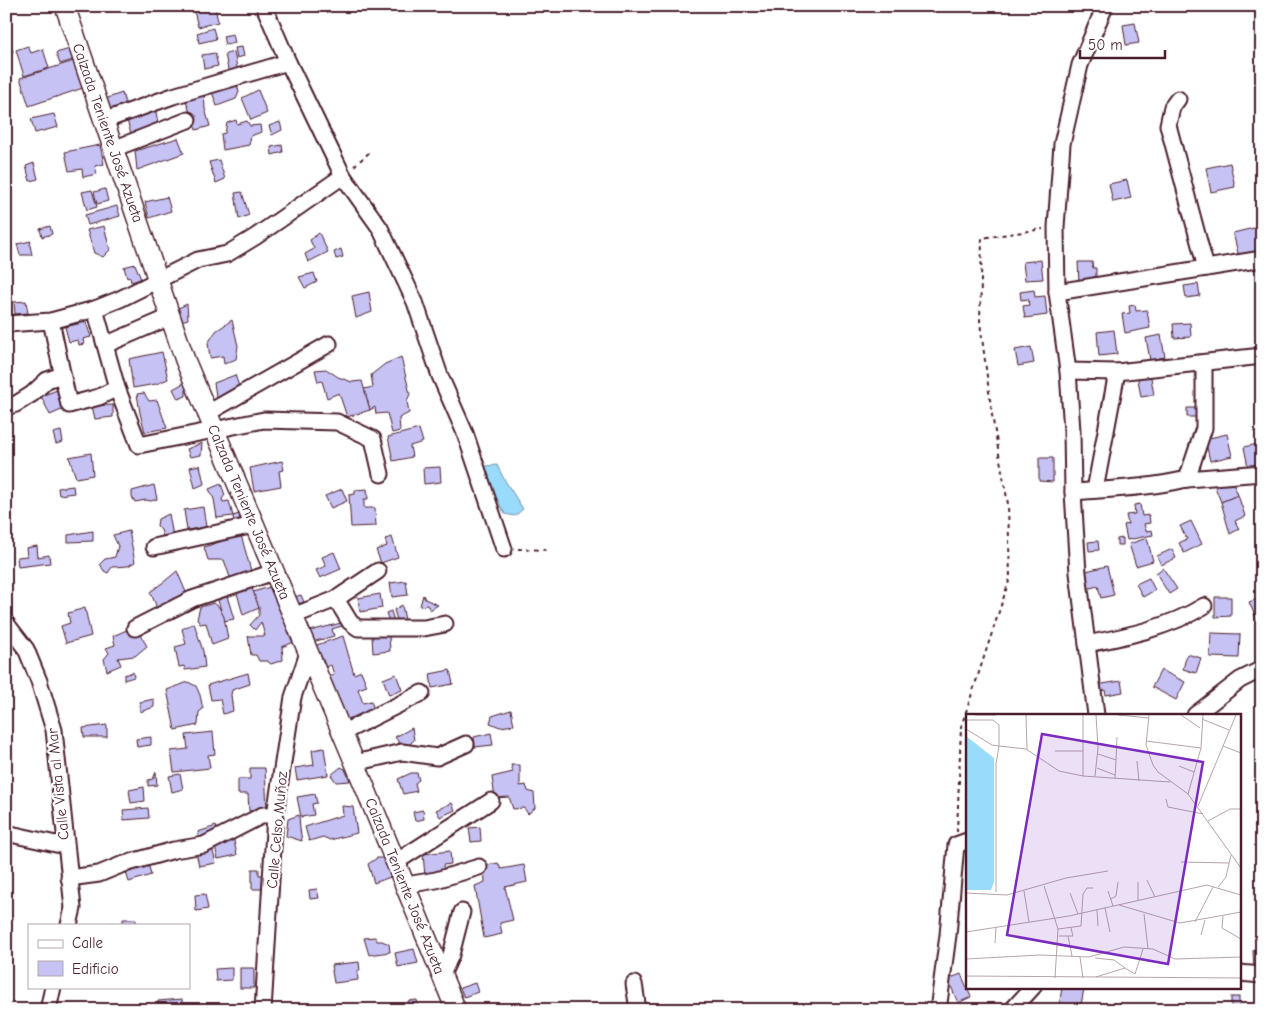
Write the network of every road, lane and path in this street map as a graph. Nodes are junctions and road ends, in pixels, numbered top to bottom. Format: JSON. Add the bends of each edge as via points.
{"nodes":[{"id":1,"x":64,"y":6,"type":"edge"},
{"id":2,"x":264,"y":6,"type":"edge"},
{"id":3,"x":1106,"y":6,"type":"edge"},
{"id":4,"x":288,"y":62,"type":"junction"},
{"id":5,"x":1178,"y":99,"type":"dead end"},
{"id":6,"x":188,"y":120,"type":"dead end"},
{"id":7,"x":103,"y":121,"type":"junction"},
{"id":8,"x":113,"y":149,"type":"junction"},
{"id":9,"x":371,"y":151,"type":"dead end"},
{"id":10,"x":343,"y":176,"type":"junction"},
{"id":11,"x":1056,"y":227,"type":"junction"},
{"id":12,"x":1262,"y":259,"type":"edge"},
{"id":13,"x":1206,"y":268,"type":"junction"},
{"id":14,"x":157,"y":279,"type":"junction"},
{"id":15,"x":1057,"y":292,"type":"junction"},
{"id":16,"x":95,"y":309,"type":"junction"},
{"id":17,"x":170,"y":317,"type":"junction"},
{"id":18,"x":51,"y":321,"type":"junction"},
{"id":19,"x":6,"y":324,"type":"edge"},
{"id":20,"x":329,"y":344,"type":"dead end"},
{"id":21,"x":105,"y":345,"type":"junction"},
{"id":22,"x":1262,"y":356,"type":"edge"},
{"id":23,"x":1204,"y":363,"type":"junction"},
{"id":24,"x":1068,"y":371,"type":"junction"},
{"id":25,"x":1117,"y":372,"type":"junction"},
{"id":26,"x":62,"y":375,"type":"junction"},
{"id":27,"x":117,"y":388,"type":"junction"},
{"id":28,"x":6,"y":407,"type":"edge"},
{"id":29,"x":206,"y":414,"type":"junction"},
{"id":30,"x":214,"y":431,"type":"junction"},
{"id":31,"x":1262,"y":473,"type":"edge"},
{"id":32,"x":381,"y":474,"type":"dead end"},
{"id":33,"x":1186,"y":478,"type":"junction"},
{"id":34,"x":1095,"y":490,"type":"junction"},
{"id":35,"x":1073,"y":492,"type":"junction"},
{"id":36,"x":254,"y":525,"type":"junction"},
{"id":37,"x":154,"y":547,"type":"dead end"},
{"id":38,"x":504,"y":549,"type":"joint"},
{"id":39,"x":550,"y":550,"type":"dead end"},
{"id":40,"x":378,"y":571,"type":"dead end"},
{"id":41,"x":274,"y":572,"type":"junction"},
{"id":42,"x":336,"y":599,"type":"junction"},
{"id":43,"x":1204,"y":606,"type":"dead end"},
{"id":44,"x":293,"y":616,"type":"junction"},
{"id":45,"x":6,"y":623,"type":"edge"},
{"id":46,"x":446,"y":624,"type":"dead end"},
{"id":47,"x":135,"y":628,"type":"dead end"},
{"id":48,"x":1087,"y":644,"type":"junction"},
{"id":49,"x":308,"y":653,"type":"junction"},
{"id":50,"x":1262,"y":669,"type":"edge"},
{"id":51,"x":422,"y":693,"type":"dead end"},
{"id":52,"x":1096,"y":714,"type":"edge"},
{"id":53,"x":1195,"y":714,"type":"edge"},
{"id":54,"x":342,"y":733,"type":"junction"},
{"id":55,"x":466,"y":744,"type":"dead end"},
{"id":56,"x":355,"y":763,"type":"junction"},
{"id":57,"x":492,"y":801,"type":"dead end"},
{"id":58,"x":275,"y":815,"type":"junction"},
{"id":59,"x":6,"y":833,"type":"edge"},
{"id":60,"x":962,"y":843,"type":"edge"},
{"id":61,"x":65,"y":846,"type":"junction"},
{"id":62,"x":396,"y":862,"type":"junction"},
{"id":63,"x":479,"y":867,"type":"dead end"},
{"id":64,"x":69,"y":878,"type":"junction"},
{"id":65,"x":406,"y":885,"type":"junction"},
{"id":66,"x":462,"y":912,"type":"dead end"},
{"id":67,"x":69,"y":924,"type":"edge"},
{"id":68,"x":1240,"y":973,"type":"edge"},
{"id":69,"x":442,"y":975,"type":"junction"},
{"id":70,"x":1262,"y":975,"type":"edge"},
{"id":71,"x":634,"y":984,"type":"dead end"},
{"id":72,"x":53,"y":988,"type":"edge"},
{"id":73,"x":1032,"y":988,"type":"edge"},
{"id":74,"x":48,"y":1010,"type":"edge"},
{"id":75,"x":263,"y":1010,"type":"edge"},
{"id":76,"x":456,"y":1010,"type":"edge"},
{"id":77,"x":638,"y":1010,"type":"edge"},
{"id":78,"x":940,"y":1010,"type":"edge"},
{"id":79,"x":1012,"y":1010,"type":"edge"}],
"edges":[{"from":1,"to":7,"type":"main road","name":"Calzada Teniente José Azueta"},
{"from":2,"to":4,"type":"street"},
{"from":3,"to":11,"type":"street","via":[[1080,65],[1062,144]]},
{"from":4,"to":7,"type":"street","via":[[172,96]]},
{"from":4,"to":10,"type":"street"},
{"from":5,"to":13,"type":"street","via":[[1172,107],[1168,125]]},
{"from":6,"to":8,"type":"street"},
{"from":7,"to":8,"type":"main road","name":"Calzada Teniente José Azueta"},
{"from":8,"to":14,"type":"main road","name":"Calzada Teniente José Azueta"},
{"from":9,"to":10,"type":"path"},
{"from":10,"to":14,"type":"street","via":[[227,254],[198,260]]},
{"from":10,"to":38,"type":"street","via":[[380,228],[415,302],[440,376],[465,433]]},
{"from":11,"to":15,"type":"street"},
{"from":11,"to":60,"type":"path","via":[[982,238],[980,322],[1008,504],[1010,578],[961,727]]},
{"from":12,"to":13,"type":"street"},
{"from":13,"to":15,"type":"street"},
{"from":14,"to":16,"type":"street"},
{"from":14,"to":17,"type":"main road","name":"Calzada Teniente José Azueta"},
{"from":15,"to":24,"type":"street"},
{"from":16,"to":18,"type":"street"},
{"from":16,"to":21,"type":"street"},
{"from":17,"to":21,"type":"street"},
{"from":17,"to":29,"type":"main road","name":"Calzada Teniente José Azueta"},
{"from":18,"to":19,"type":"street"},
{"from":18,"to":26,"type":"street"},
{"from":20,"to":29,"type":"street"},
{"from":21,"to":27,"type":"street"},
{"from":22,"to":23,"type":"street"},
{"from":23,"to":25,"type":"street"},
{"from":23,"to":33,"type":"street","via":[[1204,428]]},
{"from":24,"to":25,"type":"street"},
{"from":24,"to":35,"type":"street"},
{"from":25,"to":34,"type":"street"},
{"from":26,"to":27,"type":"street","via":[[69,405]]},
{"from":26,"to":28,"type":"street","via":[[47,380],[32,394]]},
{"from":27,"to":30,"type":"street","via":[[139,445]]},
{"from":29,"to":30,"type":"main road","name":"Calzada Teniente José Azueta"},
{"from":30,"to":32,"type":"street","via":[[264,420],[338,422],[374,439]]},
{"from":30,"to":36,"type":"main road","name":"Calzada Teniente José Azueta"},
{"from":31,"to":33,"type":"street"},
{"from":33,"to":34,"type":"street"},
{"from":34,"to":35,"type":"street"},
{"from":35,"to":48,"type":"street"},
{"from":36,"to":37,"type":"street"},
{"from":36,"to":41,"type":"main road","name":"Calzada Teniente José Azueta"},
{"from":38,"to":39,"type":"path"},
{"from":40,"to":42,"type":"street"},
{"from":41,"to":44,"type":"main road","name":"Calzada Teniente José Azueta"},
{"from":41,"to":47,"type":"street","via":[[192,599]]},
{"from":42,"to":44,"type":"street"},
{"from":42,"to":46,"type":"street","via":[[350,622],[358,628],[424,628]]},
{"from":43,"to":48,"type":"street","via":[[1192,614],[1139,634]]},
{"from":44,"to":49,"type":"main road","name":"Calzada Teniente José Azueta"},
{"from":45,"to":61,"type":"street","name":"Calle Vista al Mar","via":[[26,649],[54,730]]},
{"from":48,"to":52,"type":"street"},
{"from":49,"to":54,"type":"main road","name":"Calzada Teniente José Azueta"},
{"from":49,"to":58,"type":"street","name":"Calle Celso Muñoz","via":[[293,697]]},
{"from":50,"to":53,"type":"street","via":[[1240,680]]},
{"from":51,"to":54,"type":"street"},
{"from":54,"to":56,"type":"main road","name":"Calzada Teniente José Azueta"},
{"from":55,"to":56,"type":"street","via":[[437,757],[402,752]]},
{"from":56,"to":62,"type":"main road","name":"Calzada Teniente José Azueta"},
{"from":57,"to":62,"type":"street"},
{"from":58,"to":64,"type":"street","via":[[263,815],[204,845],[121,865],[99,874]]},
{"from":58,"to":75,"type":"street","name":"Calle Celso Muñoz"},
{"from":59,"to":61,"type":"street"},
{"from":60,"to":78,"type":"street"},
{"from":61,"to":64,"type":"street","name":"Calle Vista al Mar"},
{"from":62,"to":65,"type":"main road","name":"Calzada Teniente José Azueta"},
{"from":63,"to":65,"type":"street"},
{"from":64,"to":67,"type":"street","name":"Calle Vista al Mar","via":[[73,908]]},
{"from":65,"to":69,"type":"main road","name":"Calzada Teniente José Azueta"},
{"from":66,"to":69,"type":"street","via":[[451,956]]},
{"from":68,"to":70,"type":"street"},
{"from":69,"to":76,"type":"main road","name":"Calzada Teniente José Azueta"},
{"from":71,"to":77,"type":"street"},
{"from":72,"to":74,"type":"street"},
{"from":73,"to":79,"type":"street"}]}
